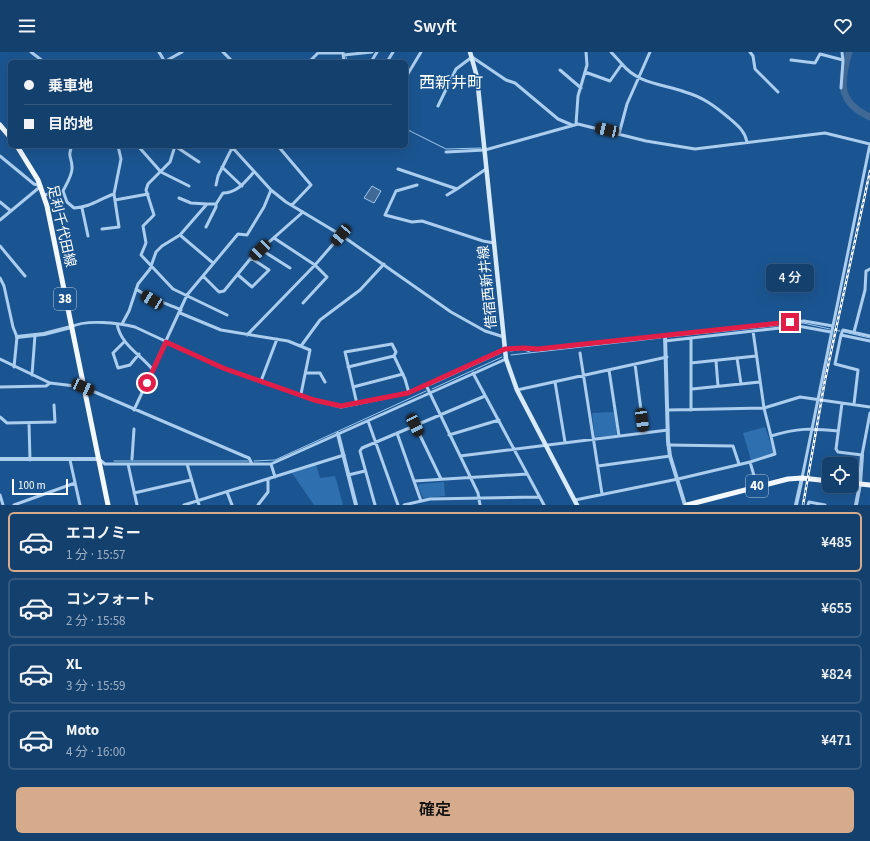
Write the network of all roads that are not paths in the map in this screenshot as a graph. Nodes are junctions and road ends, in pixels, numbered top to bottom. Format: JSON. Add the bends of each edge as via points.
{"nodes":[{"id":1,"x":31,"y":52,"type":"edge"},
{"id":2,"x":182,"y":52,"type":"edge"},
{"id":3,"x":223,"y":52,"type":"edge"},
{"id":4,"x":312,"y":52,"type":"edge"},
{"id":5,"x":372,"y":52,"type":"edge"},
{"id":6,"x":414,"y":52,"type":"edge"},
{"id":7,"x":586,"y":52,"type":"edge"},
{"id":8,"x":611,"y":52,"type":"edge"},
{"id":9,"x":650,"y":52,"type":"edge"},
{"id":10,"x":750,"y":52,"type":"edge"},
{"id":11,"x":842,"y":52,"type":"edge"},
{"id":12,"x":420,"y":53,"type":"edge"},
{"id":13,"x":471,"y":54,"type":"edge"},
{"id":14,"x":344,"y":56,"type":"junction"},
{"id":15,"x":314,"y":57,"type":"junction"},
{"id":16,"x":41,"y":60,"type":"edge"},
{"id":17,"x":168,"y":60,"type":"edge"},
{"id":18,"x":231,"y":60,"type":"edge"},
{"id":19,"x":311,"y":60,"type":"edge"},
{"id":20,"x":344,"y":60,"type":"edge"},
{"id":21,"x":792,"y":60,"type":"dead end"},
{"id":22,"x":843,"y":60,"type":"junction"},
{"id":23,"x":622,"y":64,"type":"junction"},
{"id":24,"x":560,"y":70,"type":"dead end"},
{"id":25,"x":585,"y":72,"type":"junction"},
{"id":26,"x":408,"y":74,"type":"edge"},
{"id":27,"x":638,"y":78,"type":"junction"},
{"id":28,"x":581,"y":88,"type":"junction"},
{"id":29,"x":841,"y":88,"type":"dead end"},
{"id":30,"x":778,"y":92,"type":"dead end"},
{"id":31,"x":438,"y":106,"type":"dead end"},
{"id":32,"x":0,"y":125,"type":"edge"},
{"id":33,"x":574,"y":125,"type":"junction"},
{"id":34,"x":619,"y":134,"type":"junction"},
{"id":35,"x":8,"y":135,"type":"edge"},
{"id":36,"x":748,"y":142,"type":"junction"},
{"id":37,"x":870,"y":144,"type":"edge"},
{"id":38,"x":18,"y":148,"type":"edge"},
{"id":39,"x":71,"y":148,"type":"edge"},
{"id":40,"x":118,"y":148,"type":"edge"},
{"id":41,"x":140,"y":148,"type":"edge"},
{"id":42,"x":174,"y":148,"type":"edge"},
{"id":43,"x":178,"y":148,"type":"edge"},
{"id":44,"x":231,"y":148,"type":"edge"},
{"id":45,"x":232,"y":148,"type":"edge"},
{"id":46,"x":280,"y":148,"type":"edge"},
{"id":47,"x":484,"y":150,"type":"junction"},
{"id":48,"x":446,"y":152,"type":"dead end"},
{"id":49,"x":0,"y":156,"type":"edge"},
{"id":50,"x":199,"y":162,"type":"dead end"},
{"id":51,"x":222,"y":167,"type":"junction"},
{"id":52,"x":398,"y":169,"type":"dead end"},
{"id":53,"x":486,"y":169,"type":"junction"},
{"id":54,"x":162,"y":172,"type":"junction"},
{"id":55,"x":254,"y":172,"type":"junction"},
{"id":56,"x":216,"y":185,"type":"dead end"},
{"id":57,"x":417,"y":185,"type":"dead end"},
{"id":58,"x":41,"y":186,"type":"junction"},
{"id":59,"x":189,"y":186,"type":"dead end"},
{"id":60,"x":242,"y":186,"type":"junction"},
{"id":61,"x":457,"y":188,"type":"junction"},
{"id":62,"x":271,"y":190,"type":"junction"},
{"id":63,"x":63,"y":191,"type":"junction"},
{"id":64,"x":114,"y":194,"type":"junction"},
{"id":65,"x":148,"y":194,"type":"junction"},
{"id":66,"x":44,"y":195,"type":"junction"},
{"id":67,"x":447,"y":195,"type":"dead end"},
{"id":68,"x":179,"y":198,"type":"dead end"},
{"id":69,"x":115,"y":200,"type":"junction"},
{"id":70,"x":0,"y":202,"type":"edge"},
{"id":71,"x":207,"y":204,"type":"junction"},
{"id":72,"x":216,"y":204,"type":"junction"},
{"id":73,"x":292,"y":205,"type":"junction"},
{"id":74,"x":82,"y":208,"type":"junction"},
{"id":75,"x":11,"y":212,"type":"junction"},
{"id":76,"x":303,"y":212,"type":"junction"},
{"id":77,"x":0,"y":220,"type":"edge"},
{"id":78,"x":206,"y":227,"type":"dead end"},
{"id":79,"x":102,"y":229,"type":"dead end"},
{"id":80,"x":341,"y":235,"type":"junction"},
{"id":81,"x":88,"y":236,"type":"dead end"},
{"id":82,"x":180,"y":236,"type":"junction"},
{"id":83,"x":274,"y":238,"type":"junction"},
{"id":84,"x":494,"y":243,"type":"junction"},
{"id":85,"x":0,"y":246,"type":"edge"},
{"id":86,"x":260,"y":250,"type":"junction"},
{"id":87,"x":252,"y":258,"type":"junction"},
{"id":88,"x":213,"y":263,"type":"junction"},
{"id":89,"x":384,"y":264,"type":"junction"},
{"id":90,"x":315,"y":265,"type":"junction"},
{"id":91,"x":150,"y":267,"type":"junction"},
{"id":92,"x":290,"y":268,"type":"dead end"},
{"id":93,"x":870,"y":269,"type":"edge"},
{"id":94,"x":238,"y":275,"type":"junction"},
{"id":95,"x":25,"y":276,"type":"dead end"},
{"id":96,"x":203,"y":276,"type":"junction"},
{"id":97,"x":0,"y":278,"type":"edge"},
{"id":98,"x":0,"y":283,"type":"edge"},
{"id":99,"x":4,"y":286,"type":"junction"},
{"id":100,"x":136,"y":290,"type":"junction"},
{"id":101,"x":187,"y":295,"type":"junction"},
{"id":102,"x":302,"y":303,"type":"dead end"},
{"id":103,"x":181,"y":312,"type":"junction"},
{"id":104,"x":227,"y":315,"type":"dead end"},
{"id":105,"x":117,"y":324,"type":"junction"},
{"id":106,"x":122,"y":324,"type":"junction"},
{"id":107,"x":833,"y":326,"type":"junction"},
{"id":108,"x":71,"y":327,"type":"junction"},
{"id":109,"x":753,"y":331,"type":"junction"},
{"id":110,"x":831,"y":332,"type":"junction"},
{"id":111,"x":854,"y":332,"type":"junction"},
{"id":112,"x":665,"y":334,"type":"junction"},
{"id":113,"x":35,"y":335,"type":"junction"},
{"id":114,"x":247,"y":335,"type":"junction"},
{"id":115,"x":842,"y":335,"type":"junction"},
{"id":116,"x":870,"y":336,"type":"edge"},
{"id":117,"x":17,"y":337,"type":"junction"},
{"id":118,"x":504,"y":337,"type":"junction"},
{"id":119,"x":691,"y":338,"type":"junction"},
{"id":120,"x":277,"y":339,"type":"junction"},
{"id":121,"x":665,"y":341,"type":"junction"},
{"id":122,"x":870,"y":341,"type":"edge"},
{"id":123,"x":124,"y":342,"type":"junction"},
{"id":124,"x":166,"y":342,"type":"junction"},
{"id":125,"x":301,"y":346,"type":"junction"},
{"id":126,"x":505,"y":349,"type":"junction"},
{"id":127,"x":580,"y":353,"type":"dead end"},
{"id":128,"x":139,"y":354,"type":"junction"},
{"id":129,"x":394,"y":356,"type":"junction"},
{"id":130,"x":756,"y":356,"type":"junction"},
{"id":131,"x":667,"y":358,"type":"junction"},
{"id":132,"x":737,"y":358,"type":"junction"},
{"id":133,"x":0,"y":359,"type":"edge"},
{"id":134,"x":506,"y":359,"type":"junction"},
{"id":135,"x":716,"y":361,"type":"junction"},
{"id":136,"x":691,"y":363,"type":"junction"},
{"id":137,"x":635,"y":364,"type":"junction"},
{"id":138,"x":14,"y":367,"type":"junction"},
{"id":139,"x":348,"y":367,"type":"junction"},
{"id":140,"x":153,"y":370,"type":"junction"},
{"id":141,"x":609,"y":370,"type":"junction"},
{"id":142,"x":306,"y":373,"type":"junction"},
{"id":143,"x":473,"y":373,"type":"junction"},
{"id":144,"x":403,"y":374,"type":"junction"},
{"id":145,"x":32,"y":375,"type":"junction"},
{"id":146,"x":584,"y":375,"type":"junction"},
{"id":147,"x":261,"y":381,"type":"junction"},
{"id":148,"x":325,"y":382,"type":"dead end"},
{"id":149,"x":555,"y":382,"type":"junction"},
{"id":150,"x":760,"y":382,"type":"junction"},
{"id":151,"x":50,"y":383,"type":"junction"},
{"id":152,"x":740,"y":384,"type":"junction"},
{"id":153,"x":426,"y":385,"type":"junction"},
{"id":154,"x":353,"y":386,"type":"junction"},
{"id":155,"x":718,"y":386,"type":"junction"},
{"id":156,"x":0,"y":387,"type":"edge"},
{"id":157,"x":83,"y":387,"type":"junction"},
{"id":158,"x":692,"y":389,"type":"junction"},
{"id":159,"x":517,"y":390,"type":"junction"},
{"id":160,"x":408,"y":393,"type":"junction"},
{"id":161,"x":430,"y":393,"type":"junction"},
{"id":162,"x":301,"y":394,"type":"junction"},
{"id":163,"x":485,"y":396,"type":"junction"},
{"id":164,"x":818,"y":399,"type":"junction"},
{"id":165,"x":842,"y":403,"type":"junction"},
{"id":166,"x":357,"y":404,"type":"junction"},
{"id":167,"x":854,"y":404,"type":"junction"},
{"id":168,"x":54,"y":405,"type":"dead end"},
{"id":169,"x":870,"y":407,"type":"edge"},
{"id":170,"x":764,"y":408,"type":"junction"},
{"id":171,"x":134,"y":410,"type":"junction"},
{"id":172,"x":668,"y":410,"type":"junction"},
{"id":173,"x":691,"y":410,"type":"junction"},
{"id":174,"x":870,"y":413,"type":"edge"},
{"id":175,"x":439,"y":414,"type":"junction"},
{"id":176,"x":0,"y":417,"type":"edge"},
{"id":177,"x":368,"y":420,"type":"junction"},
{"id":178,"x":499,"y":420,"type":"junction"},
{"id":179,"x":29,"y":422,"type":"junction"},
{"id":180,"x":415,"y":425,"type":"junction"},
{"id":181,"x":812,"y":428,"type":"junction"},
{"id":182,"x":134,"y":429,"type":"dead end"},
{"id":183,"x":668,"y":430,"type":"junction"},
{"id":184,"x":838,"y":431,"type":"junction"},
{"id":185,"x":397,"y":432,"type":"junction"},
{"id":186,"x":644,"y":433,"type":"junction"},
{"id":187,"x":338,"y":434,"type":"junction"},
{"id":188,"x":450,"y":435,"type":"junction"},
{"id":189,"x":619,"y":436,"type":"junction"},
{"id":190,"x":771,"y":436,"type":"junction"},
{"id":191,"x":593,"y":439,"type":"junction"},
{"id":192,"x":376,"y":442,"type":"junction"},
{"id":193,"x":565,"y":442,"type":"junction"},
{"id":194,"x":546,"y":445,"type":"junction"},
{"id":195,"x":668,"y":445,"type":"junction"},
{"id":196,"x":514,"y":449,"type":"junction"},
{"id":197,"x":344,"y":455,"type":"junction"},
{"id":198,"x":862,"y":455,"type":"junction"},
{"id":199,"x":460,"y":456,"type":"junction"},
{"id":200,"x":670,"y":456,"type":"junction"},
{"id":201,"x":0,"y":459,"type":"edge"},
{"id":202,"x":98,"y":459,"type":"junction"},
{"id":203,"x":132,"y":459,"type":"dead end"},
{"id":204,"x":30,"y":460,"type":"junction"},
{"id":205,"x":70,"y":460,"type":"junction"},
{"id":206,"x":750,"y":462,"type":"junction"},
{"id":207,"x":128,"y":464,"type":"junction"},
{"id":208,"x":187,"y":464,"type":"junction"},
{"id":209,"x":252,"y":464,"type":"junction"},
{"id":210,"x":271,"y":464,"type":"junction"},
{"id":211,"x":739,"y":464,"type":"junction"},
{"id":212,"x":598,"y":466,"type":"junction"},
{"id":213,"x":365,"y":470,"type":"junction"},
{"id":214,"x":527,"y":474,"type":"junction"},
{"id":215,"x":348,"y":476,"type":"junction"},
{"id":216,"x":275,"y":477,"type":"junction"},
{"id":217,"x":470,"y":478,"type":"junction"},
{"id":218,"x":802,"y":478,"type":"junction"},
{"id":219,"x":268,"y":479,"type":"junction"},
{"id":220,"x":441,"y":479,"type":"junction"},
{"id":221,"x":678,"y":479,"type":"junction"},
{"id":222,"x":191,"y":480,"type":"junction"},
{"id":223,"x":822,"y":480,"type":"edge"},
{"id":224,"x":414,"y":481,"type":"junction"},
{"id":225,"x":75,"y":482,"type":"junction"},
{"id":226,"x":860,"y":484,"type":"junction"},
{"id":227,"x":870,"y":485,"type":"edge"},
{"id":228,"x":757,"y":486,"type":"junction"},
{"id":229,"x":227,"y":492,"type":"junction"},
{"id":230,"x":134,"y":493,"type":"junction"},
{"id":231,"x":602,"y":494,"type":"junction"},
{"id":232,"x":0,"y":495,"type":"edge"},
{"id":233,"x":539,"y":497,"type":"junction"},
{"id":234,"x":480,"y":498,"type":"junction"},
{"id":235,"x":575,"y":500,"type":"junction"},
{"id":236,"x":198,"y":501,"type":"junction"},
{"id":237,"x":421,"y":501,"type":"junction"},
{"id":238,"x":416,"y":504,"type":"edge"},
{"id":239,"x":3,"y":505,"type":"edge"},
{"id":240,"x":14,"y":505,"type":"edge"},
{"id":241,"x":80,"y":505,"type":"edge"},
{"id":242,"x":108,"y":505,"type":"edge"},
{"id":243,"x":137,"y":505,"type":"edge"},
{"id":244,"x":184,"y":505,"type":"edge"},
{"id":245,"x":199,"y":505,"type":"edge"},
{"id":246,"x":232,"y":505,"type":"edge"},
{"id":247,"x":258,"y":505,"type":"edge"},
{"id":248,"x":356,"y":505,"type":"edge"},
{"id":249,"x":375,"y":505,"type":"edge"},
{"id":250,"x":398,"y":505,"type":"edge"},
{"id":251,"x":404,"y":505,"type":"edge"},
{"id":252,"x":480,"y":505,"type":"edge"},
{"id":253,"x":544,"y":505,"type":"edge"},
{"id":254,"x":577,"y":505,"type":"edge"},
{"id":255,"x":686,"y":505,"type":"edge"},
{"id":256,"x":796,"y":505,"type":"edge"},
{"id":257,"x":808,"y":505,"type":"edge"},
{"id":258,"x":825,"y":505,"type":"edge"},
{"id":259,"x":856,"y":505,"type":"edge"}],
"edges":[{"from":1,"to":16,"type":"street"},
{"from":2,"to":17,"type":"street"},
{"from":3,"to":18,"type":"street"},
{"from":4,"to":15,"type":"street"},
{"from":5,"to":14,"type":"street"},
{"from":6,"to":12,"type":"street"},
{"from":7,"to":25,"type":"street"},
{"from":8,"to":23,"type":"street"},
{"from":9,"to":27,"type":"street"},
{"from":10,"to":30,"type":"street","via":[[755,69]]},
{"from":11,"to":22,"type":"street"},
{"from":12,"to":26,"type":"street"},
{"from":13,"to":31,"type":"street","via":[[456,70]]},
{"from":13,"to":33,"type":"street","via":[[506,80],[515,83],[558,119]]},
{"from":13,"to":47,"type":"main road","name":"借宿西新井線","via":[[477,77]]},
{"from":14,"to":15,"type":"street","via":[[343,53],[318,53]]},
{"from":14,"to":20,"type":"street"},
{"from":15,"to":19,"type":"street"},
{"from":21,"to":22,"type":"street","via":[[815,63],[820,54]]},
{"from":22,"to":29,"type":"street"},
{"from":23,"to":25,"type":"street","via":[[610,81]]},
{"from":23,"to":27,"type":"street","via":[[628,72]]},
{"from":24,"to":28,"type":"street"},
{"from":25,"to":28,"type":"street"},
{"from":27,"to":34,"type":"street","via":[[627,104]]},
{"from":27,"to":36,"type":"street","via":[[651,84],[686,92],[712,103],[742,129]]},
{"from":28,"to":33,"type":"street"},
{"from":32,"to":35,"type":"main road"},
{"from":33,"to":34,"type":"street"},
{"from":33,"to":47,"type":"street"},
{"from":34,"to":36,"type":"street","via":[[695,149]]},
{"from":36,"to":37,"type":"street","via":[[825,133]]},
{"from":37,"to":107,"type":"street"},
{"from":38,"to":58,"type":"main road","name":"足利千代田線","number":"38"},
{"from":39,"to":63,"type":"street","via":[[69,156],[72,172]]},
{"from":40,"to":64,"type":"street","via":[[121,159]]},
{"from":41,"to":54,"type":"street"},
{"from":42,"to":54,"type":"street","via":[[170,162]]},
{"from":43,"to":50,"type":"street"},
{"from":44,"to":51,"type":"street"},
{"from":45,"to":55,"type":"street"},
{"from":46,"to":73,"type":"street","via":[[311,185]]},
{"from":47,"to":48,"type":"street"},
{"from":47,"to":53,"type":"main road","name":"借宿西新井線"},
{"from":49,"to":58,"type":"street","via":[[34,184]]},
{"from":51,"to":56,"type":"street"},
{"from":51,"to":60,"type":"street"},
{"from":52,"to":61,"type":"street"},
{"from":53,"to":61,"type":"street"},
{"from":53,"to":84,"type":"main road","name":"借宿西新井線"},
{"from":54,"to":59,"type":"street"},
{"from":54,"to":65,"type":"street","via":[[148,184]]},
{"from":55,"to":60,"type":"street"},
{"from":55,"to":62,"type":"street"},
{"from":57,"to":84,"type":"street","via":[[396,191],[385,215],[412,222],[422,220]]},
{"from":58,"to":66,"type":"main road","name":"足利千代田線","number":"38"},
{"from":58,"to":75,"type":"street"},
{"from":60,"to":72,"type":"street","via":[[232,192],[223,193]]},
{"from":61,"to":67,"type":"street"},
{"from":62,"to":73,"type":"street"},
{"from":62,"to":88,"type":"street","via":[[247,235],[238,234]]},
{"from":63,"to":66,"type":"street"},
{"from":63,"to":74,"type":"street","via":[[69,204],[74,208]]},
{"from":64,"to":69,"type":"street"},
{"from":64,"to":74,"type":"street"},
{"from":65,"to":69,"type":"street"},
{"from":65,"to":91,"type":"street","via":[[154,215],[143,226],[146,243],[141,255]]},
{"from":66,"to":108,"type":"main road","name":"足利千代田線","number":"38"},
{"from":68,"to":71,"type":"street","via":[[191,203]]},
{"from":69,"to":79,"type":"street","via":[[119,227]]},
{"from":70,"to":75,"type":"street"},
{"from":71,"to":72,"type":"street"},
{"from":71,"to":82,"type":"street"},
{"from":72,"to":78,"type":"street"},
{"from":73,"to":76,"type":"street"},
{"from":74,"to":81,"type":"street"},
{"from":75,"to":77,"type":"street"},
{"from":76,"to":80,"type":"street"},
{"from":76,"to":83,"type":"street"},
{"from":80,"to":89,"type":"street"},
{"from":80,"to":90,"type":"street"},
{"from":82,"to":88,"type":"street"},
{"from":82,"to":91,"type":"street","via":[[159,249]]},
{"from":83,"to":86,"type":"street"},
{"from":83,"to":90,"type":"street"},
{"from":84,"to":118,"type":"main road","name":"借宿西新井線"},
{"from":85,"to":95,"type":"street"},
{"from":86,"to":87,"type":"street"},
{"from":86,"to":92,"type":"street"},
{"from":87,"to":94,"type":"street"},
{"from":87,"to":94,"type":"street","via":[[269,270],[252,288]]},
{"from":88,"to":96,"type":"street"},
{"from":89,"to":118,"type":"street","via":[[451,312],[486,332]]},
{"from":89,"to":125,"type":"street","via":[[360,290],[320,320]]},
{"from":90,"to":102,"type":"street","via":[[327,276]]},
{"from":90,"to":114,"type":"street"},
{"from":91,"to":100,"type":"street"},
{"from":91,"to":101,"type":"street","via":[[173,289]]},
{"from":93,"to":111,"type":"street","via":[[866,271],[865,290]]},
{"from":94,"to":96,"type":"street","via":[[221,292]]},
{"from":96,"to":101,"type":"street"},
{"from":97,"to":99,"type":"street"},
{"from":98,"to":99,"type":"street"},
{"from":99,"to":117,"type":"street"},
{"from":100,"to":103,"type":"street"},
{"from":100,"to":106,"type":"street"},
{"from":101,"to":103,"type":"street"},
{"from":101,"to":104,"type":"street"},
{"from":103,"to":114,"type":"street","via":[[221,330]]},
{"from":103,"to":124,"type":"street"},
{"from":105,"to":106,"type":"street"},
{"from":105,"to":108,"type":"street","via":[[95,323]]},
{"from":105,"to":123,"type":"street"},
{"from":106,"to":124,"type":"street","via":[[135,327]]},
{"from":107,"to":110,"type":"street"},
{"from":107,"to":112,"type":"street","via":[[804,321]]},
{"from":108,"to":113,"type":"street"},
{"from":108,"to":157,"type":"main road","name":"足利千代田線","number":"38"},
{"from":109,"to":110,"type":"street","via":[[798,326]]},
{"from":109,"to":119,"type":"street"},
{"from":109,"to":130,"type":"street"},
{"from":110,"to":164,"type":"street"},
{"from":111,"to":115,"type":"street","via":[[843,330]]},
{"from":111,"to":116,"type":"street"},
{"from":112,"to":121,"type":"street"},
{"from":112,"to":126,"type":"street","via":[[538,349]]},
{"from":113,"to":117,"type":"street"},
{"from":113,"to":145,"type":"street"},
{"from":114,"to":120,"type":"street"},
{"from":115,"to":122,"type":"street"},
{"from":115,"to":167,"type":"street","via":[[835,364],[858,370]]},
{"from":117,"to":138,"type":"street"},
{"from":118,"to":126,"type":"main road","name":"借宿西新井線"},
{"from":119,"to":121,"type":"street"},
{"from":119,"to":136,"type":"street"},
{"from":120,"to":125,"type":"street"},
{"from":120,"to":147,"type":"street"},
{"from":121,"to":131,"type":"street"},
{"from":123,"to":128,"type":"street"},
{"from":123,"to":128,"type":"street","via":[[113,353],[118,368],[130,366]]},
{"from":124,"to":140,"type":"street"},
{"from":124,"to":147,"type":"street","via":[[223,368]]},
{"from":125,"to":142,"type":"street","via":[[311,351]]},
{"from":126,"to":134,"type":"main road","name":"借宿西新井線"},
{"from":126,"to":153,"type":"street"},
{"from":127,"to":146,"type":"street"},
{"from":128,"to":140,"type":"street"},
{"from":129,"to":139,"type":"street"},
{"from":129,"to":139,"type":"street","via":[[396,352],[390,343],[345,352]]},
{"from":129,"to":144,"type":"street"},
{"from":130,"to":132,"type":"street"},
{"from":130,"to":150,"type":"street"},
{"from":131,"to":137,"type":"street"},
{"from":131,"to":172,"type":"street"},
{"from":132,"to":135,"type":"street"},
{"from":132,"to":152,"type":"street"},
{"from":133,"to":138,"type":"street"},
{"from":134,"to":143,"type":"street"},
{"from":134,"to":159,"type":"main road","name":"借宿西新井線"},
{"from":135,"to":136,"type":"street"},
{"from":135,"to":155,"type":"street"},
{"from":136,"to":158,"type":"street"},
{"from":137,"to":141,"type":"street"},
{"from":137,"to":186,"type":"street"},
{"from":138,"to":145,"type":"street"},
{"from":139,"to":154,"type":"street"},
{"from":140,"to":171,"type":"street"},
{"from":141,"to":146,"type":"street"},
{"from":141,"to":189,"type":"street"},
{"from":142,"to":148,"type":"street","via":[[320,373]]},
{"from":142,"to":162,"type":"street"},
{"from":143,"to":161,"type":"street"},
{"from":143,"to":163,"type":"street"},
{"from":144,"to":154,"type":"street"},
{"from":144,"to":160,"type":"street"},
{"from":145,"to":151,"type":"street"},
{"from":146,"to":149,"type":"street"},
{"from":146,"to":191,"type":"street"},
{"from":147,"to":162,"type":"street"},
{"from":149,"to":159,"type":"street"},
{"from":149,"to":193,"type":"street"},
{"from":150,"to":152,"type":"street"},
{"from":150,"to":170,"type":"street"},
{"from":151,"to":156,"type":"street","via":[[46,386]]},
{"from":151,"to":157,"type":"street"},
{"from":152,"to":155,"type":"street"},
{"from":153,"to":160,"type":"street"},
{"from":153,"to":161,"type":"street"},
{"from":154,"to":166,"type":"street"},
{"from":155,"to":158,"type":"street"},
{"from":157,"to":171,"type":"street"},
{"from":157,"to":202,"type":"main road","name":"足利千代田線","number":"38"},
{"from":158,"to":173,"type":"street"},
{"from":159,"to":194,"type":"main road","name":"借宿西新井線"},
{"from":160,"to":166,"type":"street"},
{"from":161,"to":175,"type":"street"},
{"from":161,"to":177,"type":"street"},
{"from":162,"to":166,"type":"street","via":[[337,406]]},
{"from":163,"to":175,"type":"street"},
{"from":163,"to":178,"type":"street"},
{"from":164,"to":165,"type":"street"},
{"from":164,"to":170,"type":"street","via":[[800,397]]},
{"from":164,"to":181,"type":"street"},
{"from":165,"to":167,"type":"street"},
{"from":165,"to":184,"type":"street"},
{"from":167,"to":169,"type":"street"},
{"from":168,"to":179,"type":"street","via":[[55,422]]},
{"from":170,"to":173,"type":"street"},
{"from":170,"to":190,"type":"street"},
{"from":171,"to":209,"type":"street","via":[[249,458]]},
{"from":172,"to":173,"type":"street"},
{"from":172,"to":183,"type":"street"},
{"from":174,"to":198,"type":"street"},
{"from":175,"to":180,"type":"street"},
{"from":175,"to":188,"type":"street"},
{"from":176,"to":179,"type":"street","via":[[7,423]]},
{"from":177,"to":187,"type":"street"},
{"from":177,"to":192,"type":"street"},
{"from":178,"to":188,"type":"street"},
{"from":178,"to":196,"type":"street"},
{"from":179,"to":204,"type":"street"},
{"from":180,"to":185,"type":"street"},
{"from":180,"to":220,"type":"street"},
{"from":181,"to":184,"type":"street"},
{"from":181,"to":190,"type":"street","via":[[795,429]]},
{"from":181,"to":218,"type":"street"},
{"from":182,"to":203,"type":"street"},
{"from":183,"to":186,"type":"street"},
{"from":183,"to":195,"type":"street"},
{"from":184,"to":198,"type":"street","via":[[836,451]]},
{"from":185,"to":192,"type":"street"},
{"from":185,"to":224,"type":"street"},
{"from":186,"to":189,"type":"street"},
{"from":187,"to":197,"type":"street"},
{"from":187,"to":210,"type":"street"},
{"from":188,"to":199,"type":"street"},
{"from":189,"to":191,"type":"street"},
{"from":190,"to":206,"type":"street","via":[[775,454]]},
{"from":191,"to":193,"type":"street"},
{"from":191,"to":212,"type":"street"},
{"from":192,"to":213,"type":"street","via":[[361,449]]},
{"from":192,"to":250,"type":"street"},
{"from":193,"to":194,"type":"street"},
{"from":194,"to":196,"type":"street"},
{"from":194,"to":235,"type":"main road","name":"借宿西新井線"},
{"from":195,"to":200,"type":"street"},
{"from":195,"to":211,"type":"street","via":[[733,446]]},
{"from":196,"to":199,"type":"street"},
{"from":196,"to":214,"type":"street"},
{"from":197,"to":215,"type":"street"},
{"from":197,"to":216,"type":"street"},
{"from":198,"to":226,"type":"street"},
{"from":199,"to":217,"type":"street"},
{"from":200,"to":212,"type":"street"},
{"from":200,"to":221,"type":"street"},
{"from":201,"to":204,"type":"street"},
{"from":202,"to":205,"type":"street"},
{"from":202,"to":207,"type":"street","via":[[105,464]]},
{"from":202,"to":242,"type":"main road","name":"足利千代田線","number":"38"},
{"from":204,"to":205,"type":"street"},
{"from":205,"to":225,"type":"street"},
{"from":206,"to":211,"type":"street"},
{"from":206,"to":228,"type":"street"},
{"from":207,"to":208,"type":"street"},
{"from":207,"to":230,"type":"street"},
{"from":208,"to":209,"type":"street"},
{"from":208,"to":222,"type":"street"},
{"from":209,"to":210,"type":"street"},
{"from":210,"to":216,"type":"street"},
{"from":211,"to":221,"type":"street"},
{"from":212,"to":231,"type":"street"},
{"from":213,"to":215,"type":"street"},
{"from":213,"to":249,"type":"street"},
{"from":214,"to":217,"type":"street"},
{"from":214,"to":233,"type":"street"},
{"from":215,"to":248,"type":"street"},
{"from":216,"to":219,"type":"street"},
{"from":217,"to":220,"type":"street"},
{"from":217,"to":234,"type":"street"},
{"from":218,"to":223,"type":"main road","number":"40"},
{"from":218,"to":228,"type":"main road","number":"40"},
{"from":218,"to":256,"type":"street"},
{"from":219,"to":229,"type":"street"},
{"from":219,"to":247,"type":"street","via":[[268,492]]},
{"from":220,"to":224,"type":"street"},
{"from":221,"to":231,"type":"street"},
{"from":221,"to":255,"type":"street"},
{"from":222,"to":230,"type":"street"},
{"from":222,"to":236,"type":"street"},
{"from":224,"to":237,"type":"street"},
{"from":225,"to":240,"type":"street"},
{"from":225,"to":241,"type":"street"},
{"from":226,"to":227,"type":"main road"},
{"from":226,"to":259,"type":"street"},
{"from":228,"to":255,"type":"main road","number":"40"},
{"from":229,"to":236,"type":"street"},
{"from":229,"to":246,"type":"street"},
{"from":230,"to":243,"type":"street"},
{"from":231,"to":235,"type":"street"},
{"from":232,"to":239,"type":"street"},
{"from":233,"to":234,"type":"street"},
{"from":233,"to":253,"type":"street"},
{"from":234,"to":237,"type":"street"},
{"from":234,"to":252,"type":"street"},
{"from":235,"to":254,"type":"main road","name":"借宿西新井線"},
{"from":236,"to":244,"type":"street"},
{"from":236,"to":245,"type":"street"},
{"from":237,"to":238,"type":"street"},
{"from":238,"to":251,"type":"street"},
{"from":257,"to":258,"type":"street","via":[[809,502]]}]}
